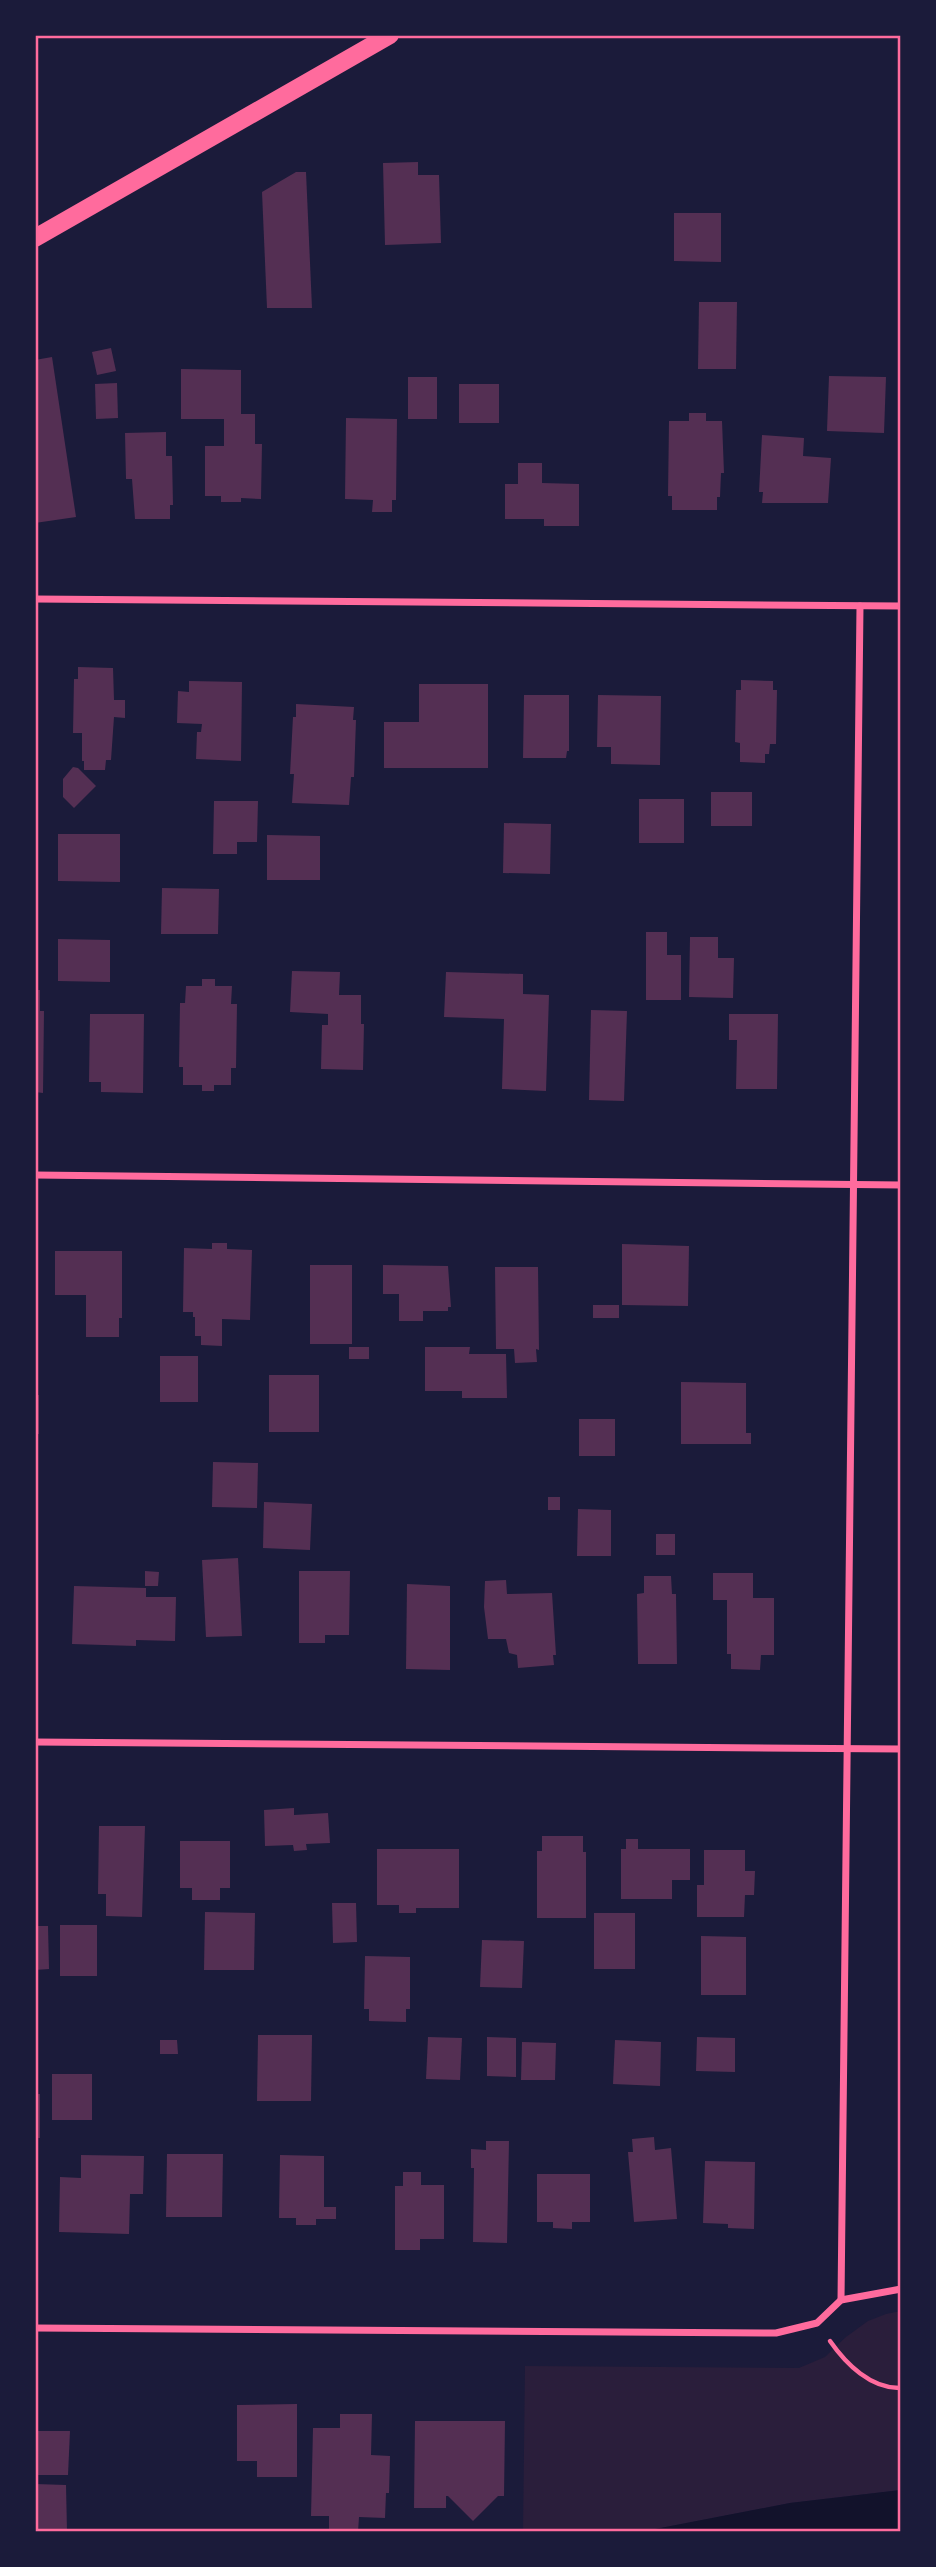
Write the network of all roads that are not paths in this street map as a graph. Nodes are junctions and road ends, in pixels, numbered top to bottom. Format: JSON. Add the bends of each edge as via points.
{"nodes":[{"id":1,"x":390,"y":35,"type":"edge"},
{"id":2,"x":35,"y":238,"type":"edge"},
{"id":3,"x":35,"y":599,"type":"edge"},
{"id":4,"x":860,"y":606,"type":"junction"},
{"id":5,"x":901,"y":606,"type":"edge"},
{"id":6,"x":35,"y":1175,"type":"edge"},
{"id":7,"x":855,"y":1185,"type":"junction"},
{"id":8,"x":901,"y":1185,"type":"edge"},
{"id":9,"x":35,"y":1742,"type":"edge"},
{"id":10,"x":848,"y":1749,"type":"junction"},
{"id":11,"x":901,"y":1749,"type":"edge"},
{"id":12,"x":901,"y":2288,"type":"edge"},
{"id":13,"x":841,"y":2300,"type":"junction"},
{"id":14,"x":35,"y":2328,"type":"edge"}],
"edges":[{"from":1,"to":2,"type":"main road"},
{"from":3,"to":4,"type":"street"},
{"from":4,"to":5,"type":"street"},
{"from":4,"to":7,"type":"street"},
{"from":6,"to":7,"type":"street"},
{"from":7,"to":8,"type":"street"},
{"from":7,"to":10,"type":"street"},
{"from":9,"to":10,"type":"street"},
{"from":10,"to":11,"type":"street"},
{"from":10,"to":13,"type":"street"},
{"from":12,"to":13,"type":"street"},
{"from":13,"to":14,"type":"street","via":[[817,2323],[776,2333]]}]}
